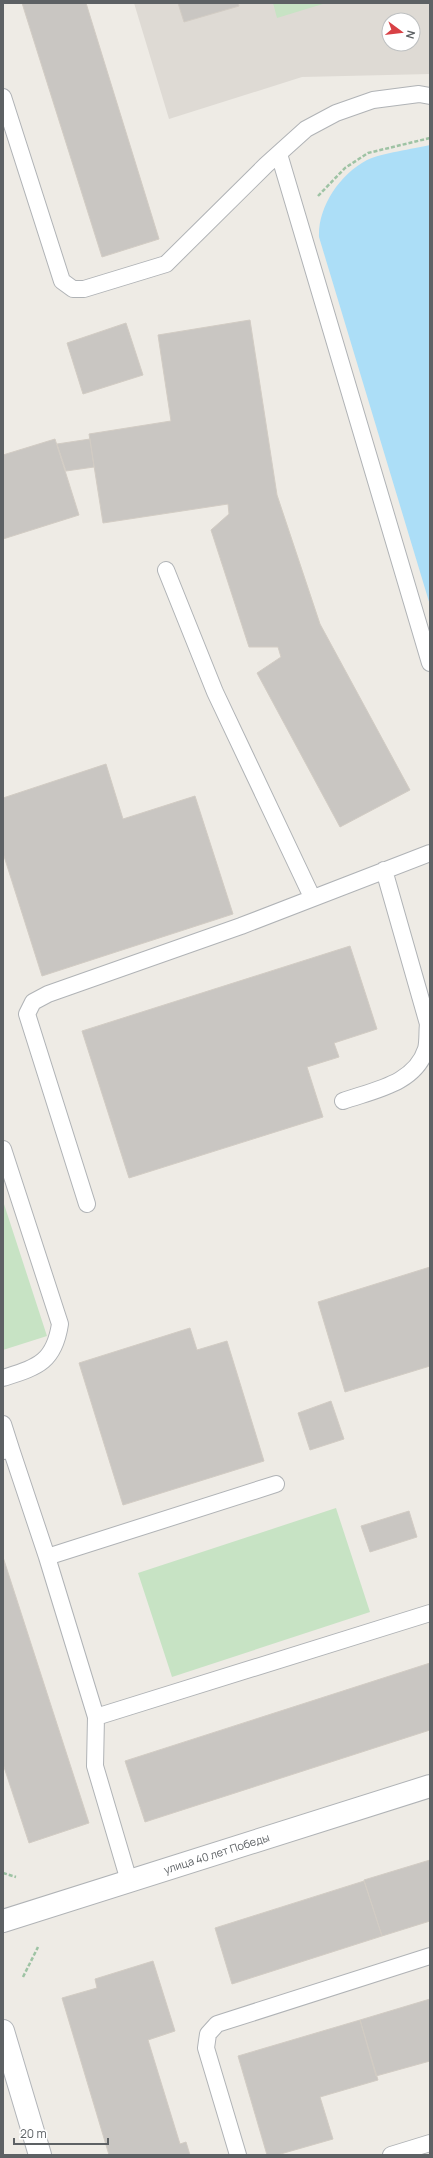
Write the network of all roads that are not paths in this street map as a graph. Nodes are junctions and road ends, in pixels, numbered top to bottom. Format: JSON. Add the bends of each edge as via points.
{"nodes":[{"id":1,"x":430,"y":96,"type":"edge"},
{"id":2,"x":3,"y":97,"type":"edge"},
{"id":3,"x":279,"y":154,"type":"junction"},
{"id":4,"x":166,"y":570,"type":"dead end"},
{"id":5,"x":430,"y":663,"type":"edge"},
{"id":6,"x":430,"y":853,"type":"edge"},
{"id":7,"x":384,"y":870,"type":"junction"},
{"id":8,"x":312,"y":897,"type":"junction"},
{"id":9,"x":343,"y":1100,"type":"dead end"},
{"id":10,"x":3,"y":1149,"type":"edge"},
{"id":11,"x":87,"y":1204,"type":"dead end"},
{"id":12,"x":3,"y":1378,"type":"edge"},
{"id":13,"x":3,"y":1424,"type":"edge"},
{"id":14,"x":7,"y":1450,"type":"edge"},
{"id":15,"x":276,"y":1484,"type":"dead end"},
{"id":16,"x":47,"y":1557,"type":"junction"},
{"id":17,"x":430,"y":1613,"type":"edge"},
{"id":18,"x":96,"y":1717,"type":"junction"},
{"id":19,"x":430,"y":1786,"type":"edge"},
{"id":20,"x":129,"y":1881,"type":"junction"},
{"id":21,"x":3,"y":1921,"type":"edge"},
{"id":22,"x":430,"y":1956,"type":"edge"},
{"id":23,"x":3,"y":2031,"type":"edge"},
{"id":24,"x":430,"y":2143,"type":"edge"},
{"id":25,"x":40,"y":2155,"type":"edge"},
{"id":26,"x":238,"y":2155,"type":"edge"},
{"id":27,"x":391,"y":2155,"type":"edge"}],
"edges":[{"from":1,"to":3,"type":"lane","via":[[419,94],[373,100],[336,113],[306,129]]},
{"from":2,"to":3,"type":"lane","via":[[62,280],[73,288],[84,289],[166,264]]},
{"from":3,"to":5,"type":"lane"},
{"from":4,"to":8,"type":"lane","via":[[215,692]]},
{"from":6,"to":7,"type":"lane"},
{"from":7,"to":8,"type":"lane"},
{"from":7,"to":9,"type":"lane","via":[[428,1024],[426,1048],[416,1069],[395,1083]]},
{"from":8,"to":11,"type":"lane","via":[[241,926],[48,994],[33,1002],[27,1014]]},
{"from":10,"to":12,"type":"lane","via":[[60,1324],[57,1342],[36,1367]]},
{"from":13,"to":14,"type":"lane"},
{"from":14,"to":16,"type":"lane"},
{"from":15,"to":16,"type":"lane"},
{"from":16,"to":18,"type":"lane"},
{"from":17,"to":18,"type":"lane"},
{"from":18,"to":20,"type":"lane","via":[[95,1766]]},
{"from":19,"to":20,"type":"street","name":"улица 40 лет Победы"},
{"from":20,"to":21,"type":"street","name":"улица 40 лет Победы"},
{"from":22,"to":26,"type":"lane","via":[[217,2024],[208,2034],[206,2048]]},
{"from":23,"to":25,"type":"street"},
{"from":24,"to":27,"type":"lane"}]}
